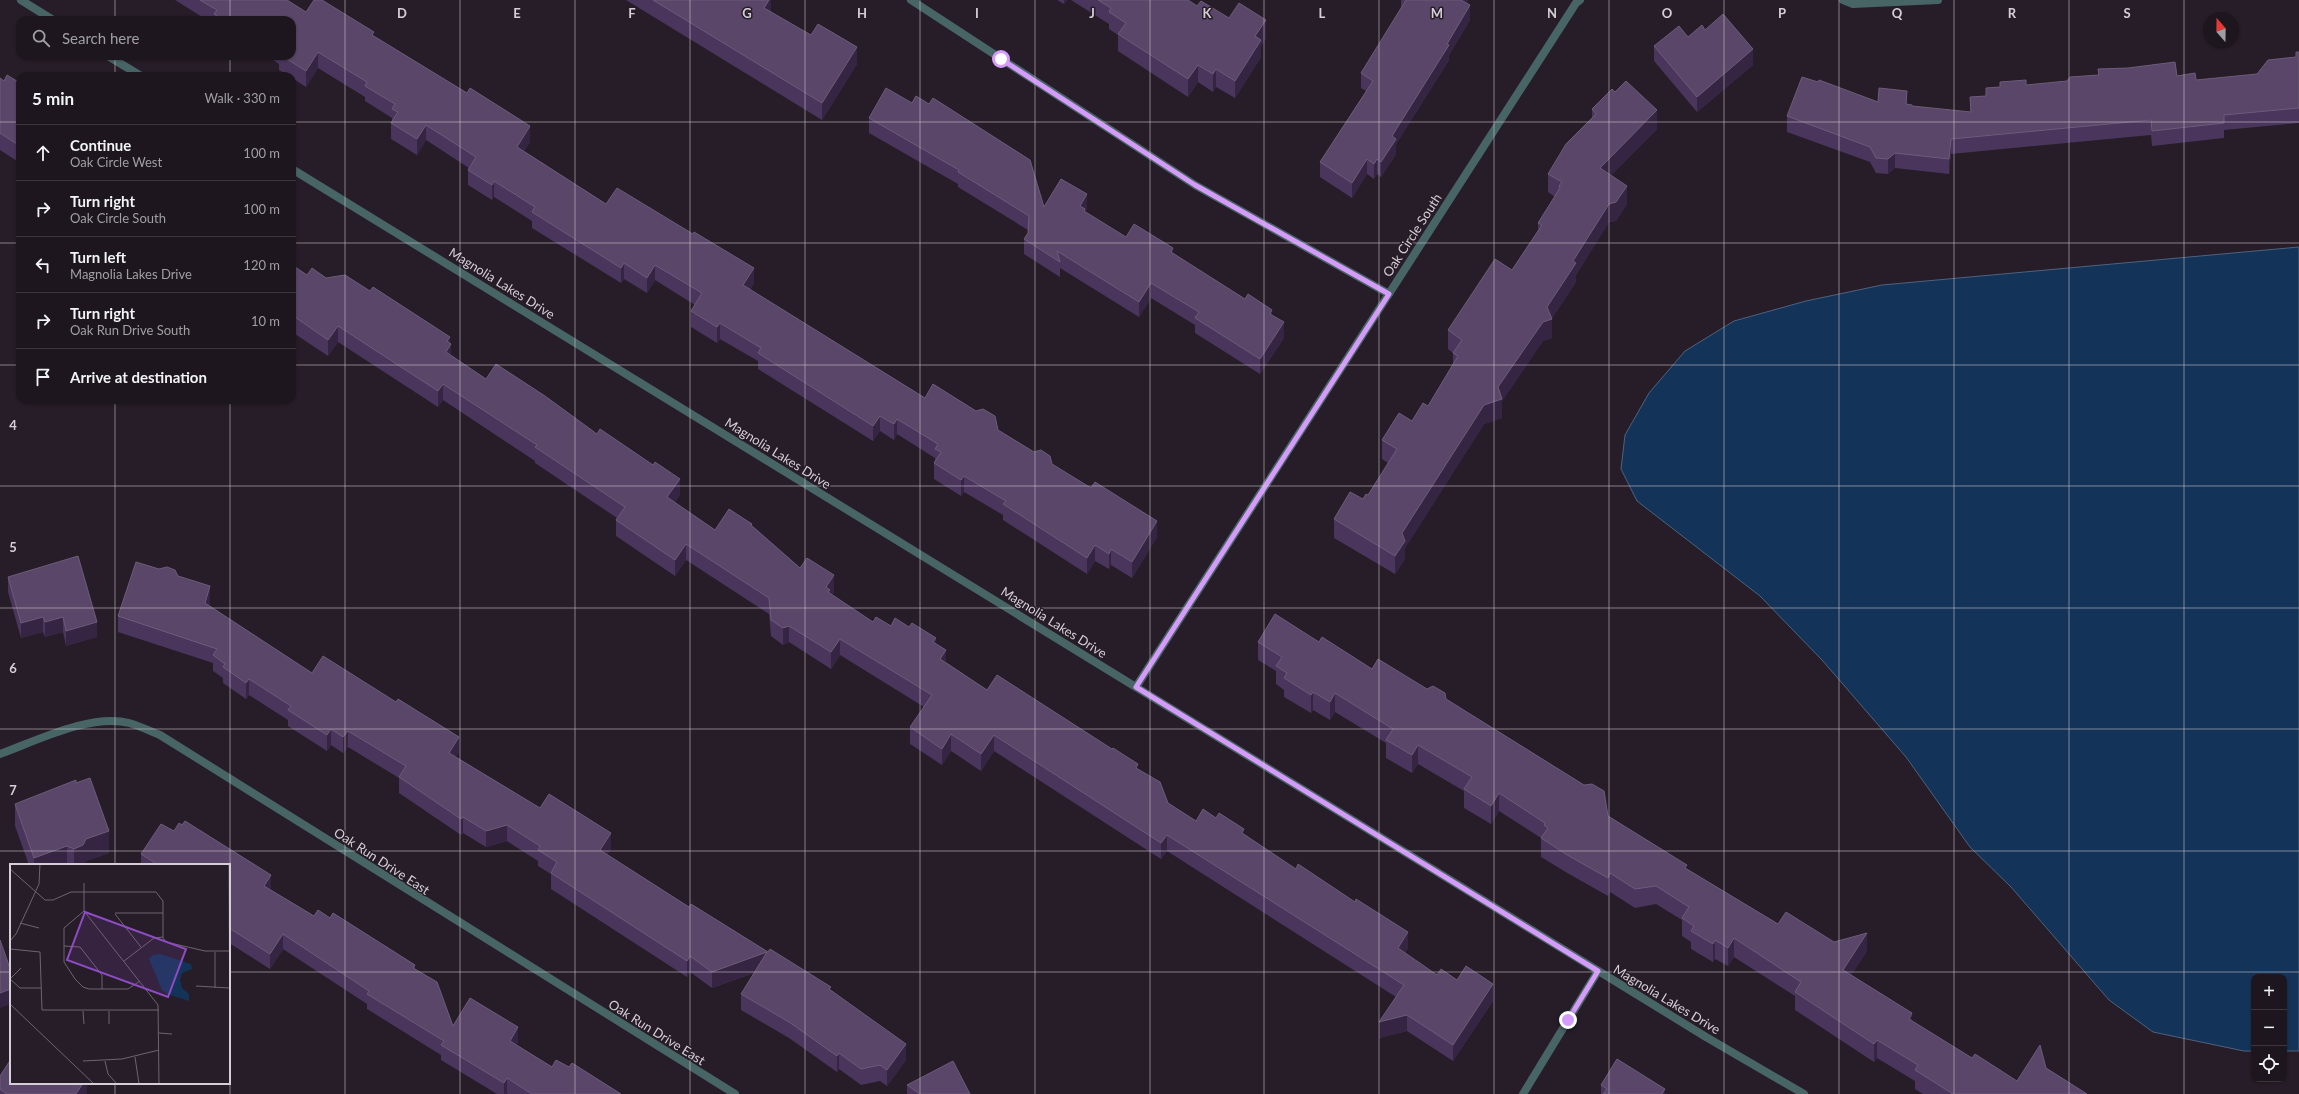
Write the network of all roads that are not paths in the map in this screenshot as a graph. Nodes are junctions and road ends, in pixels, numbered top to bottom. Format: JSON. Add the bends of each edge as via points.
{"nodes":[{"id":1,"x":21,"y":0,"type":"edge"},
{"id":2,"x":911,"y":0,"type":"edge"},
{"id":3,"x":1580,"y":0,"type":"edge"},
{"id":4,"x":1843,"y":0,"type":"edge"},
{"id":5,"x":1938,"y":0,"type":"edge"},
{"id":6,"x":47,"y":16,"type":"edge"},
{"id":7,"x":115,"y":60,"type":"edge"},
{"id":8,"x":134,"y":72,"type":"edge"},
{"id":9,"x":296,"y":171,"type":"edge"},
{"id":10,"x":1389,"y":294,"type":"junction"},
{"id":11,"x":1136,"y":687,"type":"junction"},
{"id":12,"x":0,"y":754,"type":"edge"},
{"id":13,"x":1598,"y":971,"type":"junction"},
{"id":14,"x":735,"y":1094,"type":"edge"},
{"id":15,"x":1523,"y":1094,"type":"edge"},
{"id":16,"x":1804,"y":1094,"type":"edge"}],
"edges":[{"from":1,"to":6,"type":"street"},
{"from":2,"to":10,"type":"street","via":[[1195,185]]},
{"from":3,"to":10,"type":"street","name":"Oak Circle South"},
{"from":4,"to":5,"type":"street","via":[[1853,4]]},
{"from":7,"to":8,"type":"street"},
{"from":9,"to":11,"type":"street","name":"Magnolia Lakes Drive"},
{"from":10,"to":11,"type":"street","name":"Oak Circle South"},
{"from":11,"to":13,"type":"street","name":"Magnolia Lakes Drive"},
{"from":12,"to":14,"type":"street","name":"Oak Run Drive East","via":[[42,738],[102,721],[128,723],[160,735]]},
{"from":13,"to":15,"type":"street"},
{"from":13,"to":16,"type":"street","name":"Magnolia Lakes Drive"}]}
